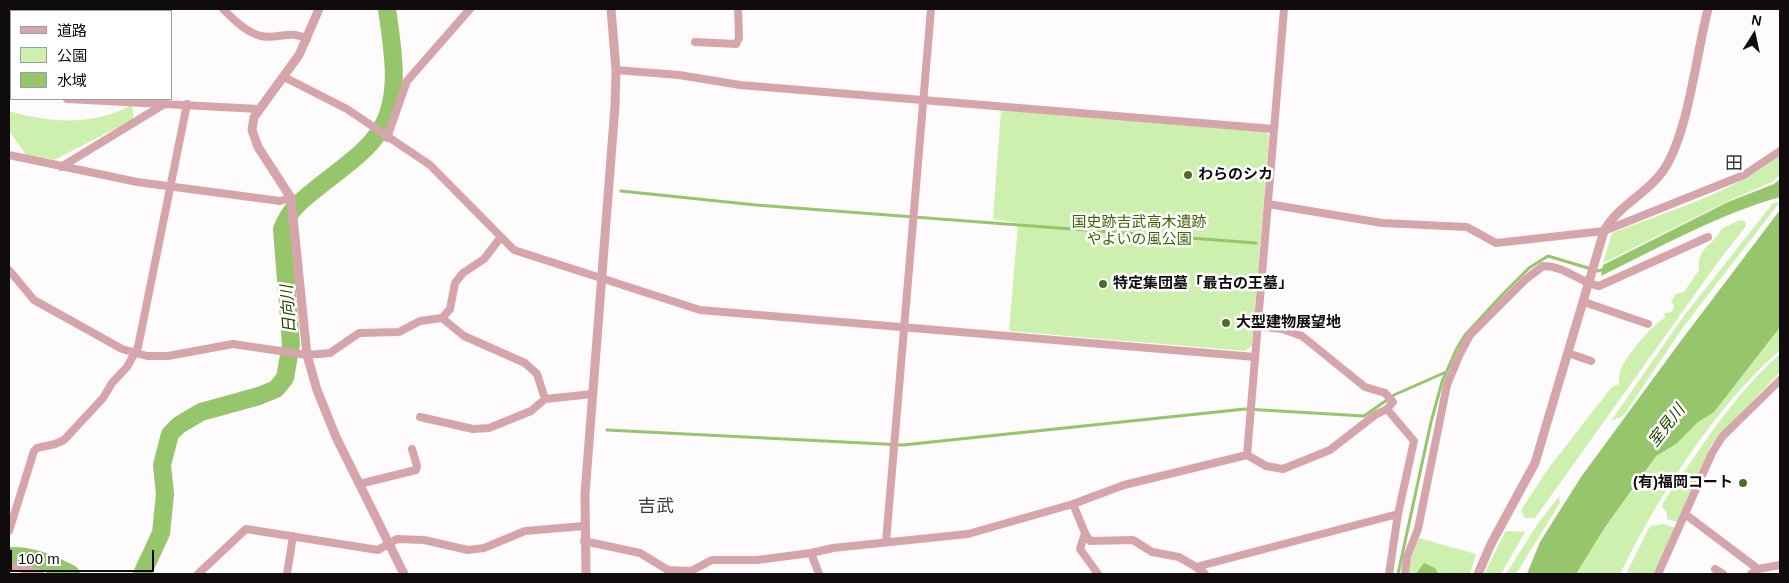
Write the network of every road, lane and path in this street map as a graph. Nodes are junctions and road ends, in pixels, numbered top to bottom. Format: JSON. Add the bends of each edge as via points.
{"nodes":[{"id":1,"x":223,"y":9,"type":"edge"},
{"id":2,"x":319,"y":9,"type":"edge"},
{"id":3,"x":470,"y":9,"type":"edge"},
{"id":4,"x":611,"y":9,"type":"edge"},
{"id":5,"x":738,"y":9,"type":"edge"},
{"id":6,"x":930,"y":9,"type":"edge"},
{"id":7,"x":1284,"y":9,"type":"edge"},
{"id":8,"x":1708,"y":9,"type":"edge"},
{"id":9,"x":307,"y":39,"type":"junction"},
{"id":10,"x":695,"y":42,"type":"dead end"},
{"id":11,"x":616,"y":70,"type":"junction"},
{"id":12,"x":284,"y":77,"type":"junction"},
{"id":13,"x":92,"y":100,"type":"edge"},
{"id":14,"x":923,"y":100,"type":"junction"},
{"id":15,"x":167,"y":103,"type":"junction"},
{"id":16,"x":187,"y":104,"type":"junction"},
{"id":17,"x":259,"y":109,"type":"junction"},
{"id":18,"x":1274,"y":129,"type":"junction"},
{"id":19,"x":387,"y":138,"type":"junction"},
{"id":20,"x":1780,"y":151,"type":"edge"},
{"id":21,"x":9,"y":155,"type":"edge"},
{"id":22,"x":61,"y":167,"type":"junction"},
{"id":23,"x":168,"y":187,"type":"junction"},
{"id":24,"x":292,"y":200,"type":"junction"},
{"id":25,"x":1268,"y":204,"type":"junction"},
{"id":26,"x":1604,"y":231,"type":"junction"},
{"id":27,"x":501,"y":237,"type":"junction"},
{"id":28,"x":1708,"y":237,"type":"dead end"},
{"id":29,"x":9,"y":270,"type":"edge"},
{"id":30,"x":602,"y":279,"type":"junction"},
{"id":31,"x":1589,"y":284,"type":"junction"},
{"id":32,"x":1584,"y":302,"type":"junction"},
{"id":33,"x":442,"y":318,"type":"junction"},
{"id":34,"x":1648,"y":324,"type":"dead end"},
{"id":35,"x":1258,"y":326,"type":"junction"},
{"id":36,"x":905,"y":329,"type":"junction"},
{"id":37,"x":135,"y":352,"type":"junction"},
{"id":38,"x":1568,"y":353,"type":"junction"},
{"id":39,"x":302,"y":355,"type":"junction"},
{"id":40,"x":1255,"y":357,"type":"junction"},
{"id":41,"x":1592,"y":361,"type":"dead end"},
{"id":42,"x":1780,"y":380,"type":"edge"},
{"id":43,"x":592,"y":394,"type":"junction"},
{"id":44,"x":544,"y":399,"type":"junction"},
{"id":45,"x":1387,"y":409,"type":"junction"},
{"id":46,"x":420,"y":418,"type":"dead end"},
{"id":47,"x":412,"y":449,"type":"dead end"},
{"id":48,"x":1247,"y":455,"type":"junction"},
{"id":49,"x":359,"y":484,"type":"junction"},
{"id":50,"x":1073,"y":504,"type":"junction"},
{"id":51,"x":1398,"y":514,"type":"junction"},
{"id":52,"x":1685,"y":514,"type":"junction"},
{"id":53,"x":584,"y":526,"type":"junction"},
{"id":54,"x":9,"y":532,"type":"edge"},
{"id":55,"x":1085,"y":533,"type":"junction"},
{"id":56,"x":293,"y":536,"type":"junction"},
{"id":57,"x":584,"y":541,"type":"junction"},
{"id":58,"x":886,"y":542,"type":"junction"},
{"id":59,"x":388,"y":544,"type":"junction"},
{"id":60,"x":811,"y":553,"type":"junction"},
{"id":61,"x":9,"y":565,"type":"edge"},
{"id":62,"x":1780,"y":565,"type":"edge"},
{"id":63,"x":1196,"y":566,"type":"junction"},
{"id":64,"x":1715,"y":569,"type":"dead end"},
{"id":65,"x":1754,"y":572,"type":"edge"},
{"id":66,"x":40,"y":574,"type":"edge"},
{"id":67,"x":198,"y":574,"type":"edge"},
{"id":68,"x":286,"y":574,"type":"edge"},
{"id":69,"x":404,"y":574,"type":"edge"},
{"id":70,"x":586,"y":574,"type":"edge"},
{"id":71,"x":819,"y":574,"type":"edge"},
{"id":72,"x":1099,"y":574,"type":"edge"},
{"id":73,"x":1205,"y":574,"type":"edge"},
{"id":74,"x":1389,"y":574,"type":"edge"},
{"id":75,"x":1405,"y":574,"type":"edge"},
{"id":76,"x":1478,"y":574,"type":"edge"},
{"id":77,"x":1658,"y":574,"type":"edge"},
{"id":78,"x":1723,"y":574,"type":"edge"}],
"edges":[{"from":1,"to":9,"type":"street","via":[[245,28],[262,36],[297,34]]},
{"from":2,"to":9,"type":"street"},
{"from":3,"to":19,"type":"street","via":[[407,81]]},
{"from":4,"to":11,"type":"street"},
{"from":5,"to":10,"type":"street","via":[[739,38],[736,44]]},
{"from":6,"to":14,"type":"street"},
{"from":7,"to":18,"type":"street"},
{"from":8,"to":26,"type":"street","via":[[1675,149],[1649,187],[1614,217]]},
{"from":9,"to":12,"type":"street"},
{"from":11,"to":14,"type":"street","via":[[679,75],[740,85]]},
{"from":11,"to":30,"type":"street"},
{"from":12,"to":17,"type":"street"},
{"from":12,"to":19,"type":"street","via":[[347,109]]},
{"from":13,"to":15,"type":"street"},
{"from":14,"to":18,"type":"street"},
{"from":14,"to":36,"type":"street"},
{"from":15,"to":16,"type":"street"},
{"from":15,"to":22,"type":"street"},
{"from":16,"to":17,"type":"street"},
{"from":16,"to":23,"type":"street"},
{"from":17,"to":24,"type":"street","via":[[252,130],[258,146]]},
{"from":18,"to":25,"type":"street"},
{"from":19,"to":27,"type":"street","via":[[430,166]]},
{"from":20,"to":26,"type":"street","via":[[1744,175]]},
{"from":21,"to":22,"type":"street"},
{"from":22,"to":23,"type":"street"},
{"from":23,"to":24,"type":"street"},
{"from":23,"to":37,"type":"street"},
{"from":24,"to":39,"type":"street"},
{"from":25,"to":26,"type":"street","via":[[1382,223],[1467,227],[1496,243]]},
{"from":25,"to":35,"type":"street"},
{"from":26,"to":31,"type":"street"},
{"from":27,"to":30,"type":"street","via":[[514,250]]},
{"from":27,"to":33,"type":"street","via":[[484,259],[463,273],[455,284],[450,309]]},
{"from":28,"to":31,"type":"street","via":[[1599,286]]},
{"from":29,"to":37,"type":"street","via":[[34,300],[122,349]]},
{"from":30,"to":36,"type":"street","via":[[700,310]]},
{"from":30,"to":43,"type":"street"},
{"from":31,"to":32,"type":"street"},
{"from":31,"to":75,"type":"street","via":[[1569,271],[1543,266],[1470,335],[1447,384],[1418,529],[1407,557]]},
{"from":32,"to":34,"type":"street"},
{"from":32,"to":38,"type":"street"},
{"from":33,"to":39,"type":"street","via":[[420,321],[399,332],[359,333],[330,353]]},
{"from":33,"to":44,"type":"street","via":[[464,336],[524,363],[537,374]]},
{"from":35,"to":40,"type":"street"},
{"from":35,"to":45,"type":"street","via":[[1302,336],[1365,387],[1385,393],[1393,402]]},
{"from":36,"to":40,"type":"street"},
{"from":36,"to":58,"type":"street"},
{"from":37,"to":39,"type":"street","via":[[147,356],[168,356],[233,344]]},
{"from":37,"to":54,"type":"street","via":[[103,398],[64,440],[34,451]]},
{"from":38,"to":41,"type":"street"},
{"from":38,"to":76,"type":"street","via":[[1535,463]]},
{"from":39,"to":49,"type":"street"},
{"from":40,"to":48,"type":"street"},
{"from":42,"to":52,"type":"street","via":[[1722,437]]},
{"from":43,"to":44,"type":"street"},
{"from":43,"to":53,"type":"street"},
{"from":44,"to":46,"type":"street","via":[[531,411],[489,428],[473,429]]},
{"from":45,"to":48,"type":"street","via":[[1330,450],[1283,469],[1266,466]]},
{"from":45,"to":51,"type":"street","via":[[1414,441]]},
{"from":47,"to":49,"type":"street","via":[[416,470]]},
{"from":48,"to":50,"type":"street","via":[[1124,485]]},
{"from":49,"to":59,"type":"street"},
{"from":50,"to":55,"type":"street"},
{"from":50,"to":58,"type":"street","via":[[968,534]]},
{"from":51,"to":63,"type":"street"},
{"from":51,"to":74,"type":"street"},
{"from":52,"to":65,"type":"street"},
{"from":52,"to":77,"type":"street"},
{"from":53,"to":57,"type":"street"},
{"from":53,"to":59,"type":"street","via":[[525,531],[484,548],[468,550],[424,540],[397,539]]},
{"from":55,"to":63,"type":"street","via":[[1090,541],[1133,540],[1152,552],[1179,557]]},
{"from":55,"to":72,"type":"street","via":[[1080,549]]},
{"from":56,"to":59,"type":"street","via":[[378,550]]},
{"from":56,"to":67,"type":"street","via":[[246,529]]},
{"from":56,"to":68,"type":"street"},
{"from":57,"to":60,"type":"street","via":[[640,552],[668,570],[691,571],[712,560],[757,560]]},
{"from":57,"to":70,"type":"street"},
{"from":58,"to":60,"type":"street"},
{"from":59,"to":69,"type":"street"},
{"from":60,"to":71,"type":"street"},
{"from":61,"to":66,"type":"street"},
{"from":62,"to":65,"type":"street"},
{"from":63,"to":73,"type":"street"},
{"from":64,"to":78,"type":"street"}]}
